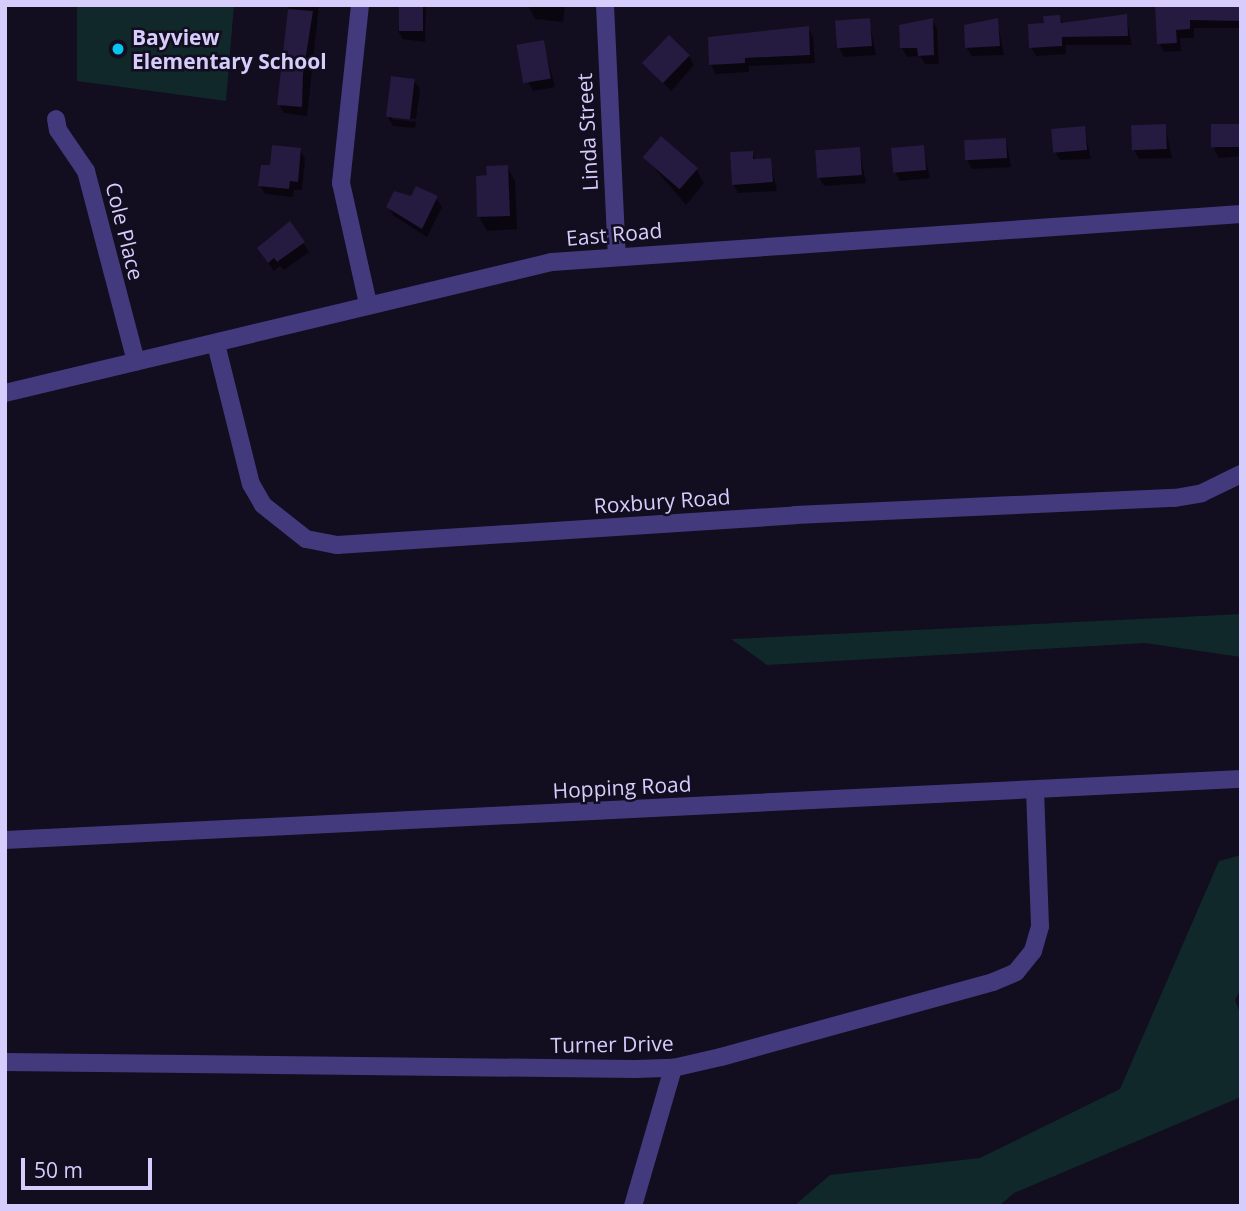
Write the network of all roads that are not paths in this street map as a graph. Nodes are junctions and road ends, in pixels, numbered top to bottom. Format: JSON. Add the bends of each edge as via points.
{"nodes":[{"id":1,"x":359,"y":5,"type":"edge"},
{"id":2,"x":605,"y":5,"type":"edge"},
{"id":3,"x":56,"y":119,"type":"dead end"},
{"id":4,"x":1241,"y":214,"type":"edge"},
{"id":5,"x":617,"y":256,"type":"junction"},
{"id":6,"x":368,"y":304,"type":"junction"},
{"id":7,"x":216,"y":344,"type":"junction"},
{"id":8,"x":136,"y":362,"type":"junction"},
{"id":9,"x":5,"y":393,"type":"edge"},
{"id":10,"x":1241,"y":474,"type":"edge"},
{"id":11,"x":1241,"y":779,"type":"edge"},
{"id":12,"x":1035,"y":790,"type":"junction"},
{"id":13,"x":5,"y":840,"type":"edge"},
{"id":14,"x":5,"y":1062,"type":"edge"},
{"id":15,"x":673,"y":1068,"type":"junction"},
{"id":16,"x":633,"y":1206,"type":"edge"}],
"edges":[{"from":1,"to":6,"type":"street","via":[[341,183]]},
{"from":2,"to":5,"type":"street","name":"Linda Street"},
{"from":3,"to":8,"type":"street","name":"Cole Place","via":[[58,130],[86,171]]},
{"from":4,"to":5,"type":"street","name":"East Road"},
{"from":5,"to":6,"type":"street","name":"East Road","via":[[552,262]]},
{"from":6,"to":7,"type":"street","name":"East Road"},
{"from":7,"to":8,"type":"street","name":"East Road"},
{"from":7,"to":10,"type":"street","name":"Roxbury Road","via":[[251,484],[263,505],[306,539],[337,545],[795,514],[1175,498],[1210,490]]},
{"from":8,"to":9,"type":"street","name":"East Road"},
{"from":11,"to":12,"type":"street","name":"Hopping Road"},
{"from":12,"to":13,"type":"street","name":"Hopping Road"},
{"from":12,"to":15,"type":"street","name":"Turner Drive","via":[[1040,926],[1033,951],[1016,972]]},
{"from":14,"to":15,"type":"street","name":"Turner Drive"},
{"from":15,"to":16,"type":"street"}]}
